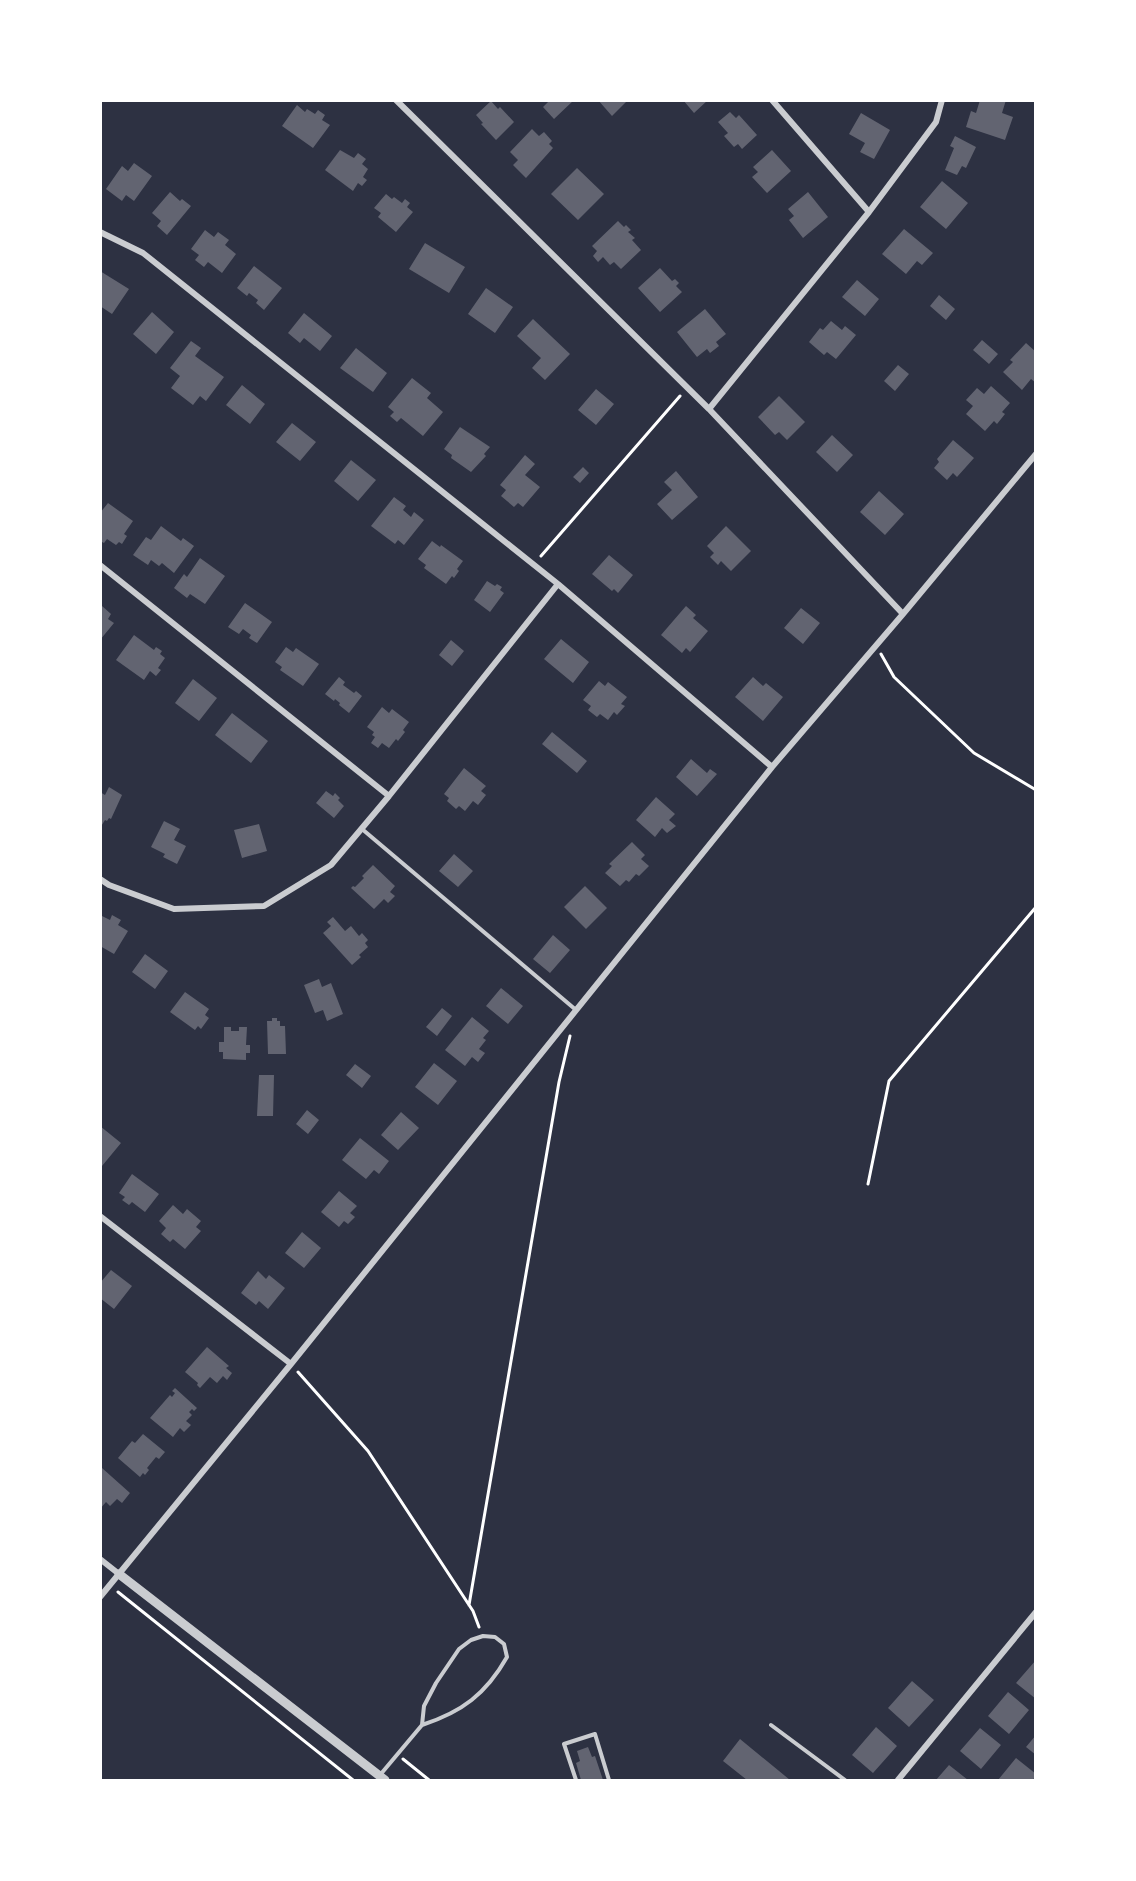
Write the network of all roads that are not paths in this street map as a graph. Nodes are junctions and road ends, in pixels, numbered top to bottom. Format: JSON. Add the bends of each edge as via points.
{"nodes":[{"id":1,"x":396,"y":100,"type":"edge"},
{"id":2,"x":772,"y":100,"type":"edge"},
{"id":3,"x":942,"y":100,"type":"edge"},
{"id":4,"x":868,"y":212,"type":"junction"},
{"id":5,"x":100,"y":232,"type":"edge"},
{"id":6,"x":709,"y":409,"type":"junction"},
{"id":7,"x":1035,"y":454,"type":"edge"},
{"id":8,"x":100,"y":565,"type":"edge"},
{"id":9,"x":558,"y":584,"type":"junction"},
{"id":10,"x":903,"y":614,"type":"junction"},
{"id":11,"x":772,"y":767,"type":"junction"},
{"id":12,"x":389,"y":796,"type":"junction"},
{"id":13,"x":362,"y":829,"type":"junction"},
{"id":14,"x":100,"y":879,"type":"edge"},
{"id":15,"x":576,"y":1010,"type":"junction"},
{"id":16,"x":100,"y":1216,"type":"edge"},
{"id":17,"x":291,"y":1364,"type":"junction"},
{"id":18,"x":100,"y":1559,"type":"edge"},
{"id":19,"x":119,"y":1574,"type":"junction"},
{"id":20,"x":100,"y":1597,"type":"edge"},
{"id":21,"x":1035,"y":1612,"type":"edge"},
{"id":22,"x":422,"y":1725,"type":"junction"},
{"id":23,"x":771,"y":1725,"type":"dead end"},
{"id":24,"x":380,"y":1779,"type":"edge"},
{"id":25,"x":576,"y":1780,"type":"edge"},
{"id":26,"x":609,"y":1780,"type":"edge"},
{"id":27,"x":845,"y":1780,"type":"edge"},
{"id":28,"x":898,"y":1780,"type":"edge"}],
"edges":[{"from":1,"to":6,"type":"street"},
{"from":2,"to":4,"type":"street"},
{"from":3,"to":4,"type":"street","via":[[936,122]]},
{"from":4,"to":6,"type":"street"},
{"from":5,"to":9,"type":"street","via":[[143,253]]},
{"from":6,"to":10,"type":"street"},
{"from":7,"to":10,"type":"street"},
{"from":8,"to":12,"type":"street"},
{"from":9,"to":11,"type":"street"},
{"from":9,"to":12,"type":"street"},
{"from":10,"to":11,"type":"street"},
{"from":11,"to":15,"type":"street"},
{"from":12,"to":13,"type":"street"},
{"from":13,"to":14,"type":"street","via":[[331,865],[264,906],[174,909]]},
{"from":13,"to":15,"type":"lane"},
{"from":15,"to":17,"type":"street"},
{"from":16,"to":17,"type":"street"},
{"from":17,"to":19,"type":"street"},
{"from":18,"to":19,"type":"street"},
{"from":19,"to":20,"type":"street"},
{"from":19,"to":24,"type":"street"},
{"from":21,"to":28,"type":"street"},
{"from":22,"to":22,"type":"lane","via":[[448,1716],[486,1688],[507,1657],[504,1644],[495,1637],[483,1636],[459,1649],[424,1706]]},
{"from":22,"to":24,"type":"lane"},
{"from":23,"to":27,"type":"lane"},
{"from":25,"to":26,"type":"lane","via":[[564,1744],[595,1734]]}]}
